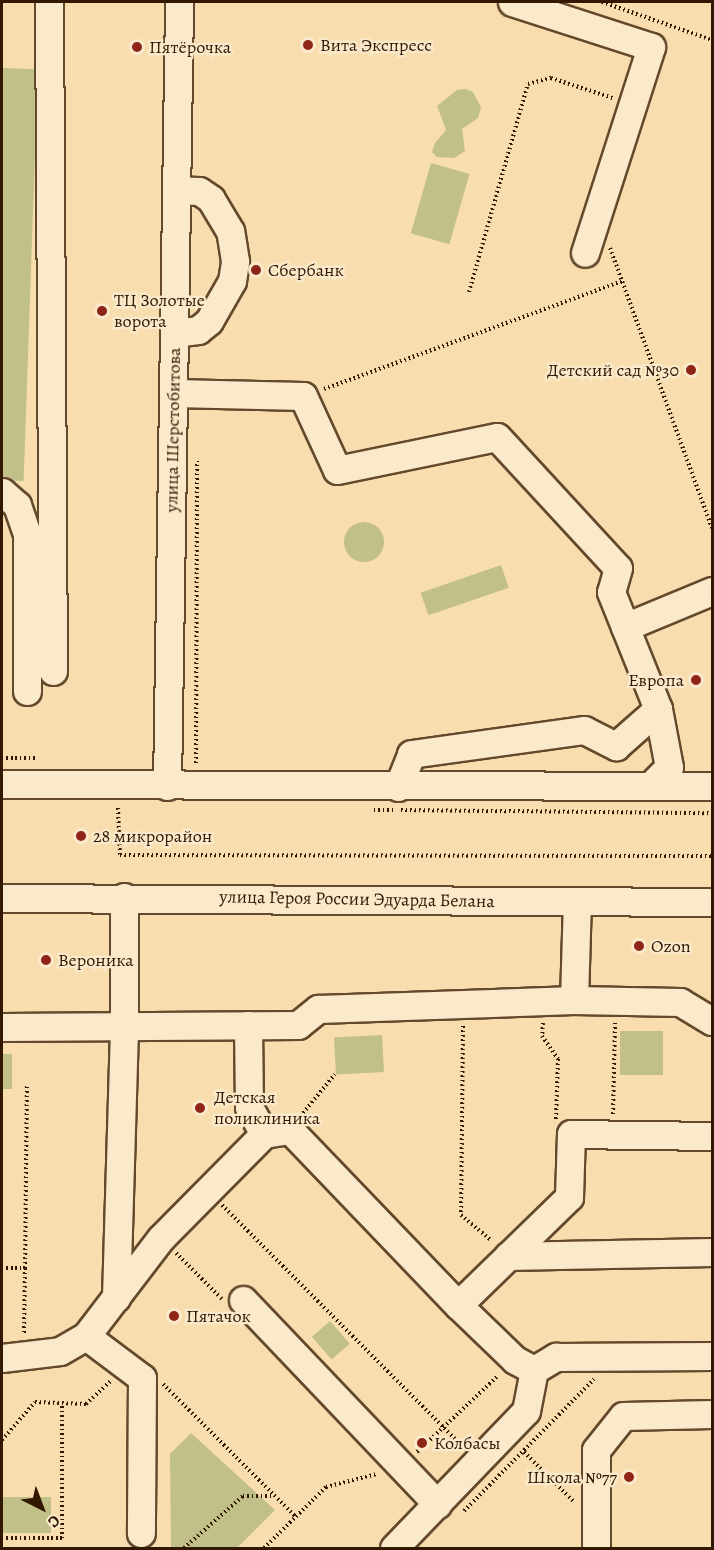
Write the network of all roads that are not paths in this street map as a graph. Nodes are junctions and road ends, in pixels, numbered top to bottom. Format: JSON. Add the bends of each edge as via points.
{"nodes":[{"id":1,"x":49,"y":2,"type":"edge"},
{"id":2,"x":179,"y":2,"type":"edge"},
{"id":3,"x":512,"y":2,"type":"edge"},
{"id":4,"x":176,"y":190,"type":"junction"},
{"id":5,"x":596,"y":246,"type":"road end"},
{"id":6,"x":174,"y":333,"type":"junction"},
{"id":7,"x":173,"y":393,"type":"junction"},
{"id":8,"x":2,"y":492,"type":"edge"},
{"id":9,"x":712,"y":591,"type":"edge"},
{"id":10,"x":625,"y":627,"type":"junction"},
{"id":11,"x":53,"y":671,"type":"dead end"},
{"id":12,"x":27,"y":691,"type":"dead end"},
{"id":13,"x":658,"y":709,"type":"junction"},
{"id":14,"x":2,"y":784,"type":"edge"},
{"id":15,"x":651,"y":785,"type":"junction"},
{"id":16,"x":167,"y":786,"type":"junction"},
{"id":17,"x":712,"y":786,"type":"edge"},
{"id":18,"x":398,"y":787,"type":"junction"},
{"id":19,"x":124,"y":897,"type":"junction"},
{"id":20,"x":2,"y":898,"type":"edge"},
{"id":21,"x":577,"y":901,"type":"junction"},
{"id":22,"x":712,"y":902,"type":"edge"},
{"id":23,"x":574,"y":1000,"type":"junction"},
{"id":24,"x":712,"y":1021,"type":"edge"},
{"id":25,"x":248,"y":1025,"type":"junction"},
{"id":26,"x":124,"y":1026,"type":"junction"},
{"id":27,"x":2,"y":1027,"type":"edge"},
{"id":28,"x":277,"y":1132,"type":"junction"},
{"id":29,"x":712,"y":1136,"type":"edge"},
{"id":30,"x":712,"y":1252,"type":"edge"},
{"id":31,"x":508,"y":1256,"type":"junction"},
{"id":32,"x":116,"y":1298,"type":"junction"},
{"id":33,"x":243,"y":1300,"type":"road end"},
{"id":34,"x":458,"y":1305,"type":"junction"},
{"id":35,"x":86,"y":1336,"type":"junction"},
{"id":36,"x":712,"y":1356,"type":"edge"},
{"id":37,"x":13,"y":1357,"type":"edge"},
{"id":38,"x":534,"y":1370,"type":"junction"},
{"id":39,"x":712,"y":1414,"type":"edge"},
{"id":40,"x":448,"y":1510,"type":"junction"},
{"id":41,"x":141,"y":1533,"type":"dead end"},
{"id":42,"x":596,"y":1536,"type":"edge"},
{"id":43,"x":394,"y":1548,"type":"edge"}],
"edges":[{"from":1,"to":11,"type":"street"},
{"from":2,"to":4,"type":"street","name":"улица Шерстобитова"},
{"from":3,"to":5,"type":"street","via":[[651,47],[632,104]]},
{"from":4,"to":6,"type":"street","name":"улица Шерстобитова"},
{"from":4,"to":6,"type":"street","via":[[199,191],[211,199],[230,231],[235,261],[232,280],[208,321],[198,330]]},
{"from":6,"to":7,"type":"street","name":"улица Шерстобитова"},
{"from":7,"to":10,"type":"street","via":[[303,396],[337,470],[497,437],[618,568],[611,592]]},
{"from":7,"to":16,"type":"street","name":"улица Шерстобитова"},
{"from":8,"to":12,"type":"street","via":[[17,505],[27,534]]},
{"from":9,"to":10,"type":"street"},
{"from":10,"to":13,"type":"street"},
{"from":13,"to":15,"type":"street","via":[[669,767]]},
{"from":13,"to":18,"type":"street","via":[[616,746],[584,730],[411,754]]},
{"from":14,"to":16,"type":"street"},
{"from":15,"to":17,"type":"street"},
{"from":15,"to":18,"type":"street"},
{"from":16,"to":18,"type":"street"},
{"from":19,"to":20,"type":"street","name":"улица Героя России Эдуарда Белана"},
{"from":19,"to":21,"type":"street","name":"улица Героя России Эдуарда Белана"},
{"from":19,"to":26,"type":"street"},
{"from":21,"to":22,"type":"street","name":"улица Героя России Эдуарда Белана"},
{"from":21,"to":23,"type":"street"},
{"from":23,"to":24,"type":"street","via":[[680,1002]]},
{"from":23,"to":25,"type":"street","via":[[318,1009],[298,1025]]},
{"from":25,"to":26,"type":"street"},
{"from":25,"to":28,"type":"street","via":[[249,1107]]},
{"from":26,"to":27,"type":"street"},
{"from":26,"to":32,"type":"street"},
{"from":28,"to":32,"type":"street","via":[[161,1238]]},
{"from":28,"to":34,"type":"street"},
{"from":29,"to":31,"type":"street","via":[[571,1134],[569,1197]]},
{"from":30,"to":31,"type":"street"},
{"from":31,"to":34,"type":"street"},
{"from":32,"to":35,"type":"street"},
{"from":33,"to":40,"type":"street"},
{"from":34,"to":38,"type":"street","via":[[515,1360]]},
{"from":35,"to":37,"type":"street","via":[[60,1351]]},
{"from":35,"to":41,"type":"street","via":[[134,1373]]},
{"from":36,"to":38,"type":"street","via":[[556,1357]]},
{"from":38,"to":40,"type":"street","via":[[526,1412],[478,1460]]},
{"from":39,"to":42,"type":"street","via":[[623,1416],[596,1450]]},
{"from":40,"to":43,"type":"street"}]}
